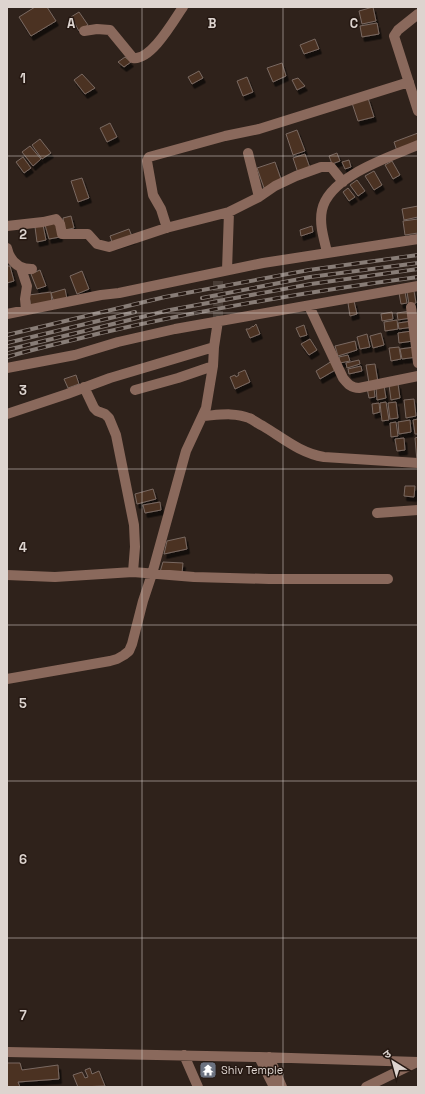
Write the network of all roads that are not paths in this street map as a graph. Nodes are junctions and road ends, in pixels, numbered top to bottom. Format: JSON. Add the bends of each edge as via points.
{"nodes":[{"id":1,"x":183,"y":7,"type":"edge"},
{"id":2,"x":418,"y":14,"type":"edge"},
{"id":3,"x":84,"y":31,"type":"dead end"},
{"id":4,"x":413,"y":86,"type":"edge"},
{"id":5,"x":418,"y":111,"type":"edge"},
{"id":6,"x":418,"y":145,"type":"edge"},
{"id":7,"x":248,"y":153,"type":"dead end"},
{"id":8,"x":343,"y":182,"type":"junction"},
{"id":9,"x":259,"y":197,"type":"junction"},
{"id":10,"x":229,"y":212,"type":"junction"},
{"id":11,"x":7,"y":226,"type":"edge"},
{"id":12,"x":167,"y":228,"type":"junction"},
{"id":13,"x":418,"y":239,"type":"edge"},
{"id":14,"x":7,"y":248,"type":"edge"},
{"id":15,"x":327,"y":252,"type":"junction"},
{"id":16,"x":21,"y":268,"type":"junction"},
{"id":17,"x":32,"y":269,"type":"dead end"},
{"id":18,"x":227,"y":270,"type":"junction"},
{"id":19,"x":418,"y":286,"type":"edge"},
{"id":20,"x":309,"y":306,"type":"junction"},
{"id":21,"x":411,"y":307,"type":"dead end"},
{"id":22,"x":26,"y":310,"type":"junction"},
{"id":23,"x":7,"y":314,"type":"edge"},
{"id":24,"x":218,"y":322,"type":"junction"},
{"id":25,"x":214,"y":347,"type":"junction"},
{"id":26,"x":418,"y":363,"type":"edge"},
{"id":27,"x":213,"y":366,"type":"junction"},
{"id":28,"x":7,"y":368,"type":"edge"},
{"id":29,"x":418,"y":376,"type":"edge"},
{"id":30,"x":84,"y":387,"type":"junction"},
{"id":31,"x":135,"y":390,"type":"dead end"},
{"id":32,"x":7,"y":414,"type":"edge"},
{"id":33,"x":203,"y":416,"type":"junction"},
{"id":34,"x":418,"y":462,"type":"edge"},
{"id":35,"x":418,"y":510,"type":"edge"},
{"id":36,"x":377,"y":512,"type":"dead end"},
{"id":37,"x":133,"y":572,"type":"junction"},
{"id":38,"x":152,"y":574,"type":"junction"},
{"id":39,"x":7,"y":575,"type":"edge"},
{"id":40,"x":388,"y":579,"type":"dead end"},
{"id":41,"x":7,"y":679,"type":"edge"},
{"id":42,"x":7,"y":1052,"type":"edge"},
{"id":43,"x":184,"y":1055,"type":"junction"},
{"id":44,"x":264,"y":1057,"type":"junction"},
{"id":45,"x":417,"y":1062,"type":"edge"},
{"id":46,"x":198,"y":1087,"type":"edge"},
{"id":47,"x":274,"y":1087,"type":"edge"},
{"id":48,"x":282,"y":1087,"type":"edge"},
{"id":49,"x":366,"y":1087,"type":"edge"}],
"edges":[{"from":1,"to":3,"type":"street","via":[[152,50],[138,58],[133,58],[110,30]]},
{"from":2,"to":4,"type":"street","via":[[394,36]]},
{"from":4,"to":5,"type":"street"},
{"from":4,"to":12,"type":"street","via":[[149,157],[147,161],[153,195]]},
{"from":6,"to":8,"type":"street","via":[[363,168]]},
{"from":7,"to":9,"type":"street"},
{"from":8,"to":9,"type":"street","via":[[331,167],[320,166],[282,183]]},
{"from":8,"to":15,"type":"street","via":[[324,203],[321,223]]},
{"from":9,"to":10,"type":"street"},
{"from":10,"to":12,"type":"street"},
{"from":10,"to":18,"type":"street"},
{"from":11,"to":12,"type":"street","via":[[56,219],[62,234],[88,234],[97,244],[109,247]]},
{"from":13,"to":15,"type":"street"},
{"from":14,"to":16,"type":"street","via":[[10,259]]},
{"from":15,"to":18,"type":"street"},
{"from":16,"to":17,"type":"street"},
{"from":16,"to":22,"type":"street","via":[[27,286]]},
{"from":18,"to":22,"type":"street"},
{"from":19,"to":20,"type":"street"},
{"from":20,"to":24,"type":"street"},
{"from":20,"to":29,"type":"street","via":[[349,386],[359,388]]},
{"from":21,"to":26,"type":"street"},
{"from":22,"to":23,"type":"street"},
{"from":24,"to":25,"type":"street"},
{"from":24,"to":28,"type":"street","via":[[175,329],[65,357]]},
{"from":25,"to":27,"type":"street"},
{"from":25,"to":30,"type":"street"},
{"from":27,"to":31,"type":"street"},
{"from":27,"to":33,"type":"street"},
{"from":30,"to":32,"type":"street"},
{"from":30,"to":37,"type":"street","via":[[94,408],[109,418],[116,434],[134,525]]},
{"from":33,"to":34,"type":"street","via":[[224,414],[249,418],[312,455]]},
{"from":33,"to":38,"type":"street","via":[[186,451]]},
{"from":35,"to":36,"type":"street"},
{"from":37,"to":38,"type":"street"},
{"from":37,"to":39,"type":"street","via":[[61,577]]},
{"from":38,"to":40,"type":"street","via":[[269,579]]},
{"from":38,"to":41,"type":"street","via":[[132,644],[124,655],[110,661]]},
{"from":42,"to":43,"type":"street"},
{"from":43,"to":44,"type":"street"},
{"from":43,"to":46,"type":"street"},
{"from":44,"to":45,"type":"street"},
{"from":44,"to":47,"type":"street"},
{"from":44,"to":48,"type":"street"},
{"from":45,"to":49,"type":"street"}]}
